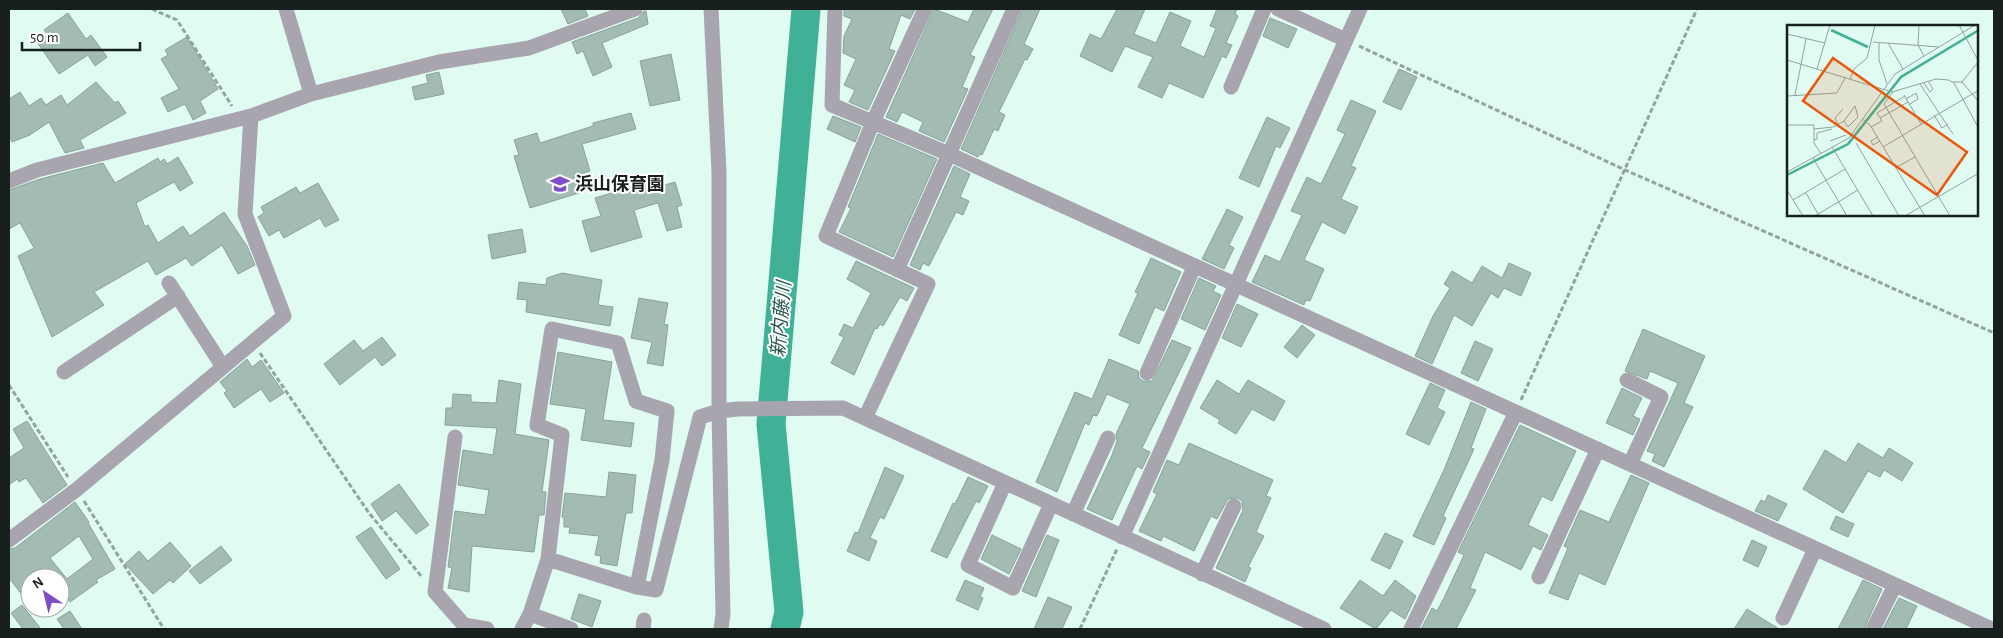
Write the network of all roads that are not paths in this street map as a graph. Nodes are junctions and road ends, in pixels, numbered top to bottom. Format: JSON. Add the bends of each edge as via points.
{"nodes":[{"id":1,"x":286,"y":9,"type":"edge"},
{"id":2,"x":635,"y":9,"type":"edge"},
{"id":3,"x":711,"y":9,"type":"edge"},
{"id":4,"x":835,"y":9,"type":"edge"},
{"id":5,"x":925,"y":9,"type":"edge"},
{"id":6,"x":1014,"y":9,"type":"edge"},
{"id":7,"x":1264,"y":9,"type":"edge"},
{"id":8,"x":1278,"y":9,"type":"edge"},
{"id":9,"x":1360,"y":9,"type":"edge"},
{"id":10,"x":1346,"y":40,"type":"junction"},
{"id":11,"x":1231,"y":87,"type":"dead end"},
{"id":12,"x":311,"y":94,"type":"junction"},
{"id":13,"x":246,"y":117,"type":"junction"},
{"id":14,"x":873,"y":122,"type":"junction"},
{"id":15,"x":949,"y":154,"type":"junction"},
{"id":16,"x":9,"y":181,"type":"edge"},
{"id":17,"x":1194,"y":267,"type":"junction"},
{"id":18,"x":897,"y":270,"type":"junction"},
{"id":19,"x":169,"y":283,"type":"dead end"},
{"id":20,"x":1234,"y":285,"type":"junction"},
{"id":21,"x":178,"y":296,"type":"junction"},
{"id":22,"x":223,"y":367,"type":"junction"},
{"id":23,"x":64,"y":372,"type":"dead end"},
{"id":24,"x":1147,"y":373,"type":"dead end"},
{"id":25,"x":1626,"y":380,"type":"dead end"},
{"id":26,"x":719,"y":411,"type":"junction"},
{"id":27,"x":1516,"y":412,"type":"junction"},
{"id":28,"x":865,"y":418,"type":"junction"},
{"id":29,"x":455,"y":438,"type":"dead end"},
{"id":30,"x":1108,"y":438,"type":"dead end"},
{"id":31,"x":1598,"y":449,"type":"junction"},
{"id":32,"x":1630,"y":464,"type":"junction"},
{"id":33,"x":1005,"y":483,"type":"junction"},
{"id":34,"x":1051,"y":504,"type":"junction"},
{"id":35,"x":1234,"y":506,"type":"dead end"},
{"id":36,"x":1073,"y":514,"type":"junction"},
{"id":37,"x":1122,"y":537,"type":"junction"},
{"id":38,"x":9,"y":540,"type":"edge"},
{"id":39,"x":1815,"y":549,"type":"junction"},
{"id":40,"x":548,"y":559,"type":"junction"},
{"id":41,"x":1202,"y":574,"type":"junction"},
{"id":42,"x":1539,"y":577,"type":"dead end"},
{"id":43,"x":1894,"y":585,"type":"junction"},
{"id":44,"x":637,"y":587,"type":"junction"},
{"id":45,"x":530,"y":614,"type":"junction"},
{"id":46,"x":1783,"y":618,"type":"dead end"},
{"id":47,"x":487,"y":629,"type":"edge"},
{"id":48,"x":522,"y":629,"type":"edge"},
{"id":49,"x":571,"y":629,"type":"edge"},
{"id":50,"x":721,"y":629,"type":"edge"},
{"id":51,"x":1324,"y":629,"type":"edge"},
{"id":52,"x":1411,"y":629,"type":"edge"},
{"id":53,"x":1873,"y":629,"type":"edge"},
{"id":54,"x":1992,"y":629,"type":"edge"}],
"edges":[{"from":1,"to":12,"type":"street"},
{"from":2,"to":12,"type":"street","via":[[529,48],[439,62]]},
{"from":3,"to":26,"type":"street","via":[[719,172]]},
{"from":4,"to":14,"type":"street","via":[[832,105]]},
{"from":5,"to":14,"type":"street"},
{"from":6,"to":15,"type":"street"},
{"from":7,"to":11,"type":"street"},
{"from":8,"to":10,"type":"street"},
{"from":9,"to":10,"type":"street"},
{"from":10,"to":20,"type":"street"},
{"from":12,"to":13,"type":"street"},
{"from":13,"to":16,"type":"street","via":[[36,170]]},
{"from":13,"to":22,"type":"street","via":[[245,214],[284,316]]},
{"from":14,"to":15,"type":"street"},
{"from":14,"to":18,"type":"street","via":[[826,236]]},
{"from":15,"to":17,"type":"street"},
{"from":15,"to":18,"type":"street"},
{"from":17,"to":20,"type":"street"},
{"from":17,"to":24,"type":"street"},
{"from":18,"to":28,"type":"street","via":[[928,284]]},
{"from":19,"to":21,"type":"street"},
{"from":20,"to":27,"type":"street"},
{"from":20,"to":37,"type":"street"},
{"from":21,"to":22,"type":"street"},
{"from":21,"to":23,"type":"street"},
{"from":22,"to":38,"type":"street","via":[[76,490]]},
{"from":25,"to":32,"type":"street","via":[[1661,397]]},
{"from":26,"to":28,"type":"street","via":[[843,408]]},
{"from":26,"to":44,"type":"street","via":[[700,417],[656,590]]},
{"from":26,"to":50,"type":"street"},
{"from":27,"to":31,"type":"street"},
{"from":27,"to":52,"type":"street"},
{"from":28,"to":33,"type":"street"},
{"from":29,"to":47,"type":"street","via":[[435,592],[464,626]]},
{"from":30,"to":36,"type":"street"},
{"from":31,"to":32,"type":"street"},
{"from":31,"to":42,"type":"street"},
{"from":32,"to":39,"type":"street"},
{"from":33,"to":34,"type":"street"},
{"from":33,"to":34,"type":"street","via":[[968,565],[1013,588]]},
{"from":34,"to":36,"type":"street"},
{"from":35,"to":41,"type":"street"},
{"from":36,"to":37,"type":"street"},
{"from":37,"to":41,"type":"street"},
{"from":39,"to":43,"type":"street"},
{"from":39,"to":46,"type":"street"},
{"from":40,"to":44,"type":"street"},
{"from":40,"to":44,"type":"street","via":[[562,435],[537,425],[552,329],[618,343],[636,401],[667,411],[662,460]]},
{"from":40,"to":45,"type":"street"},
{"from":41,"to":51,"type":"street"},
{"from":43,"to":53,"type":"street"},
{"from":43,"to":54,"type":"street"},
{"from":45,"to":48,"type":"street"},
{"from":45,"to":49,"type":"street"}]}
